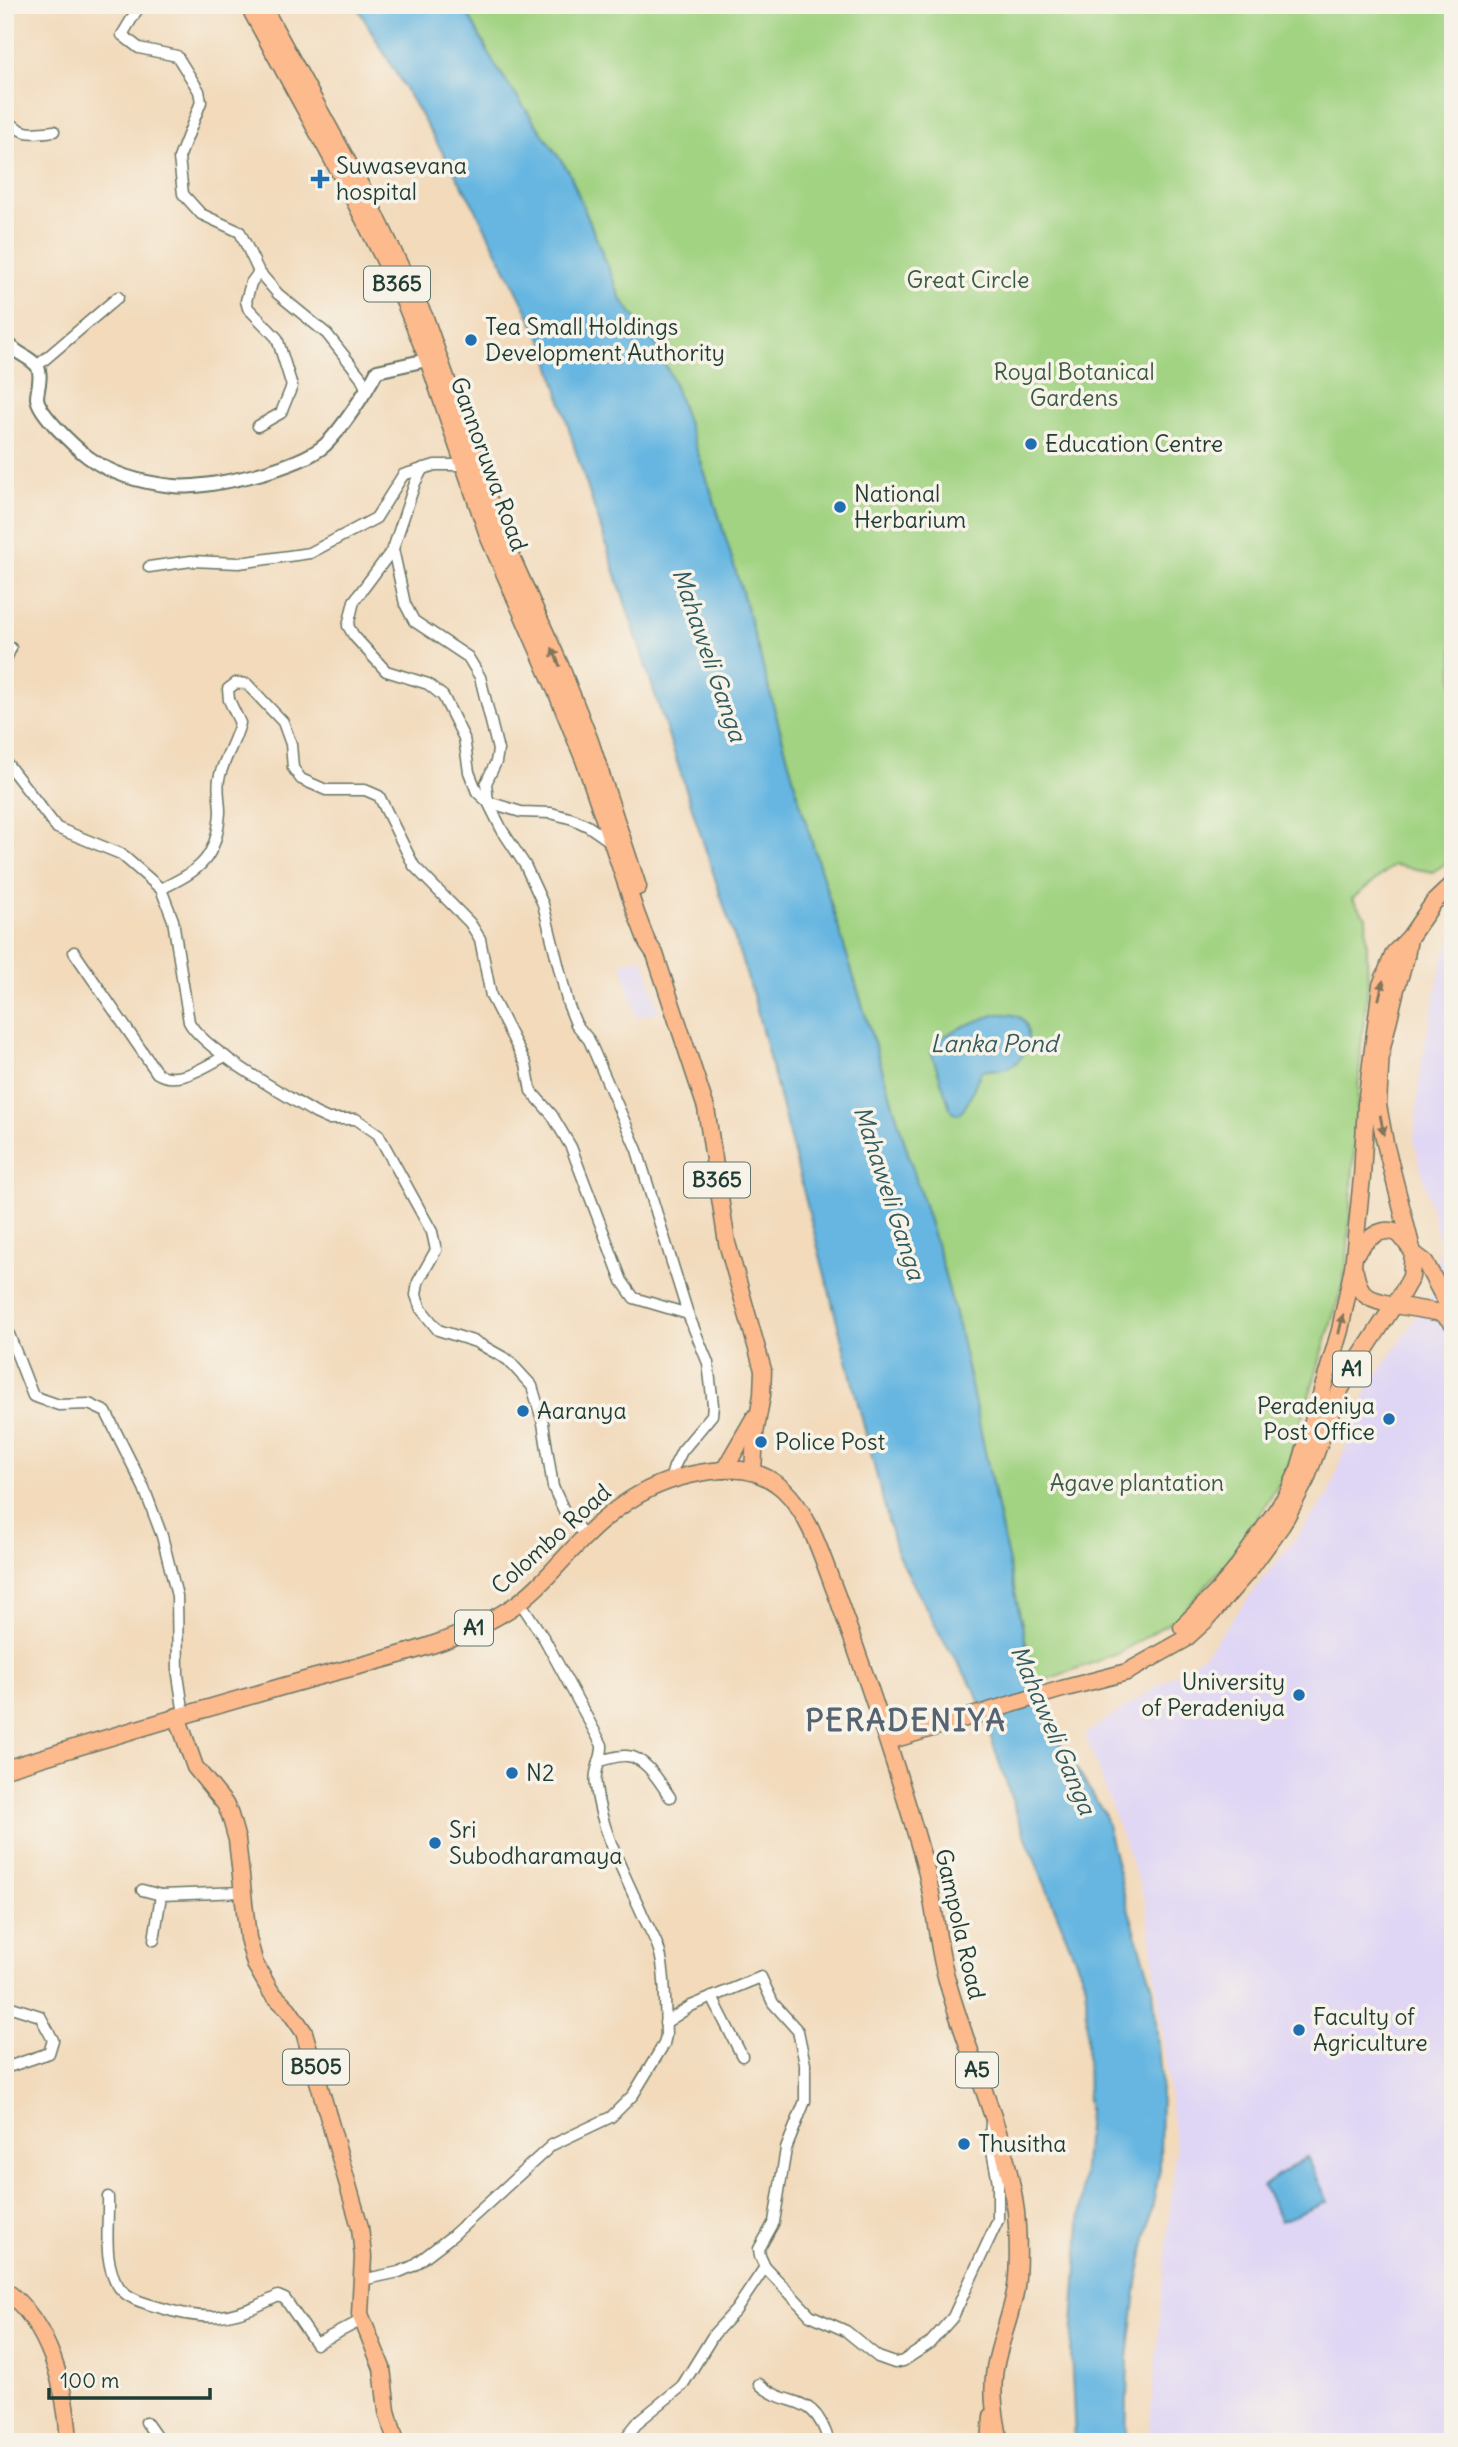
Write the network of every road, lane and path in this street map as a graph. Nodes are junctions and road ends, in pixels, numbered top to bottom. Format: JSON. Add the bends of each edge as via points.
{"nodes":[{"id":1,"x":6,"y":5,"type":"edge"},
{"id":2,"x":140,"y":5,"type":"edge"},
{"id":3,"x":248,"y":5,"type":"edge"},
{"id":4,"x":262,"y":5,"type":"edge"},
{"id":5,"x":5,"y":24,"type":"edge"},
{"id":6,"x":5,"y":117,"type":"edge"},
{"id":7,"x":54,"y":131,"type":"dead end"},
{"id":8,"x":259,"y":272,"type":"junction"},
{"id":9,"x":118,"y":297,"type":"dead end"},
{"id":10,"x":5,"y":339,"type":"edge"},
{"id":11,"x":434,"y":358,"type":"junction"},
{"id":12,"x":37,"y":366,"type":"junction"},
{"id":13,"x":366,"y":391,"type":"junction"},
{"id":14,"x":258,"y":426,"type":"dead end"},
{"id":15,"x":464,"y":465,"type":"junction"},
{"id":16,"x":423,"y":468,"type":"junction"},
{"id":17,"x":393,"y":549,"type":"junction"},
{"id":18,"x":149,"y":568,"type":"dead end"},
{"id":19,"x":514,"y":578,"type":"junction"},
{"id":20,"x":11,"y":648,"type":"dead end"},
{"id":21,"x":5,"y":661,"type":"edge"},
{"id":22,"x":5,"y":761,"type":"edge"},
{"id":23,"x":488,"y":802,"type":"junction"},
{"id":24,"x":611,"y":842,"type":"junction"},
{"id":25,"x":1453,"y":884,"type":"edge"},
{"id":26,"x":161,"y":890,"type":"junction"},
{"id":27,"x":1409,"y":938,"type":"junction"},
{"id":28,"x":74,"y":952,"type":"dead end"},
{"id":29,"x":655,"y":954,"type":"junction"},
{"id":30,"x":225,"y":1056,"type":"junction"},
{"id":31,"x":1413,"y":1253,"type":"junction"},
{"id":32,"x":1355,"y":1260,"type":"junction"},
{"id":33,"x":1394,"y":1305,"type":"junction"},
{"id":34,"x":688,"y":1314,"type":"junction"},
{"id":35,"x":1453,"y":1315,"type":"edge"},
{"id":36,"x":1453,"y":1323,"type":"edge"},
{"id":37,"x":5,"y":1324,"type":"edge"},
{"id":38,"x":9,"y":1344,"type":"edge"},
{"id":39,"x":759,"y":1410,"type":"junction"},
{"id":40,"x":724,"y":1470,"type":"junction"},
{"id":41,"x":753,"y":1472,"type":"junction"},
{"id":42,"x":670,"y":1480,"type":"junction"},
{"id":43,"x":586,"y":1536,"type":"junction"},
{"id":44,"x":520,"y":1602,"type":"junction"},
{"id":45,"x":1062,"y":1689,"type":"junction"},
{"id":46,"x":180,"y":1716,"type":"junction"},
{"id":47,"x":888,"y":1741,"type":"junction"},
{"id":48,"x":599,"y":1761,"type":"junction"},
{"id":49,"x":5,"y":1769,"type":"edge"},
{"id":50,"x":670,"y":1797,"type":"dead end"},
{"id":51,"x":142,"y":1890,"type":"dead end"},
{"id":52,"x":243,"y":1892,"type":"junction"},
{"id":53,"x":161,"y":1895,"type":"junction"},
{"id":54,"x":153,"y":1940,"type":"dead end"},
{"id":55,"x":712,"y":1997,"type":"junction"},
{"id":56,"x":5,"y":2005,"type":"edge"},
{"id":57,"x":666,"y":2023,"type":"junction"},
{"id":58,"x":742,"y":2056,"type":"dead end"},
{"id":59,"x":5,"y":2068,"type":"edge"},
{"id":60,"x":992,"y":2113,"type":"junction"},
{"id":61,"x":108,"y":2197,"type":"dead end"},
{"id":62,"x":765,"y":2267,"type":"junction"},
{"id":63,"x":362,"y":2280,"type":"junction"},
{"id":64,"x":5,"y":2290,"type":"edge"},
{"id":65,"x":362,"y":2320,"type":"junction"},
{"id":66,"x":759,"y":2384,"type":"dead end"},
{"id":67,"x":993,"y":2403,"type":"junction"},
{"id":68,"x":146,"y":2422,"type":"dead end"},
{"id":69,"x":69,"y":2442,"type":"edge"},
{"id":70,"x":160,"y":2442,"type":"edge"},
{"id":71,"x":396,"y":2442,"type":"edge"},
{"id":72,"x":622,"y":2442,"type":"edge"},
{"id":73,"x":829,"y":2442,"type":"edge"},
{"id":74,"x":990,"y":2442,"type":"edge"},
{"id":75,"x":1000,"y":2442,"type":"edge"}],
"edges":[{"from":1,"to":5,"type":"street"},
{"from":2,"to":8,"type":"street","via":[[122,35],[139,48],[177,56],[199,91],[201,102],[179,158],[183,194],[201,214],[240,232]]},
{"from":3,"to":11,"type":"main road","name":"Gannoruwa Road","number":"B365"},
{"from":4,"to":11,"type":"main road","name":"Gannoruwa Road","number":"B365","via":[[412,287]]},
{"from":6,"to":7,"type":"street","via":[[14,128],[31,134]]},
{"from":8,"to":13,"type":"street","via":[[327,334],[361,377]]},
{"from":8,"to":14,"type":"street","via":[[251,283],[248,309],[277,338],[292,386],[281,413]]},
{"from":9,"to":12,"type":"street"},
{"from":10,"to":12,"type":"street","via":[[11,349]]},
{"from":11,"to":13,"type":"street","via":[[377,371]]},
{"from":11,"to":15,"type":"main road","name":"Gannoruwa Road","number":"B365"},
{"from":11,"to":19,"type":"main road","name":"Gannoruwa Road","number":"B365"},
{"from":12,"to":13,"type":"street","via":[[37,400],[44,414],[85,455],[122,475],[175,486],[243,479],[288,465],[324,446]]},
{"from":15,"to":16,"type":"street"},
{"from":15,"to":19,"type":"main road","name":"Gannoruwa Road","number":"B365","via":[[479,511]]},
{"from":16,"to":17,"type":"street"},
{"from":16,"to":18,"type":"street","via":[[403,475],[376,518],[310,553],[239,564],[191,561]]},
{"from":17,"to":23,"type":"street","via":[[405,604],[414,621],[468,657],[480,677],[498,750],[486,783]]},
{"from":17,"to":23,"type":"street","via":[[354,601],[348,626],[386,671],[428,684],[443,696],[464,738],[477,792]]},
{"from":19,"to":24,"type":"main road","name":"Gannoruwa Road","number":"B365"},
{"from":29,"to":19,"type":"main road","name":"Gannoruwa Road","number":"B365","one_way":true,"via":[[650,922],[594,752],[560,665]]},
{"from":20,"to":21,"type":"street"},
{"from":22,"to":26,"type":"street","via":[[57,828],[121,854]]},
{"from":23,"to":24,"type":"street","via":[[573,819]]},
{"from":23,"to":34,"type":"street","via":[[543,904],[568,1004],[589,1040],[637,1150]]},
{"from":24,"to":29,"type":"main road","name":"Gannoruwa Road","number":"B365"},
{"from":25,"to":27,"type":"main road","number":"A1"},
{"from":26,"to":30,"type":"street","via":[[173,920],[189,1022]]},
{"from":26,"to":34,"type":"street","via":[[206,862],[214,843],[218,783],[240,723],[228,689],[236,683],[247,684],[283,722],[293,768],[301,779],[326,790],[365,790],[379,796],[414,866],[470,923],[480,939],[491,996],[526,1064],[531,1091],[552,1115],[570,1147],[622,1281],[634,1298]]},
{"from":27,"to":31,"type":"main road","number":"A1","one_way":true,"via":[[1381,1052],[1378,1105]]},
{"from":32,"to":27,"type":"main road","number":"A1","one_way":true,"via":[[1366,1104],[1381,985],[1394,953]]},
{"from":28,"to":30,"type":"street","via":[[157,1073],[175,1078]]},
{"from":29,"to":39,"type":"main road","name":"Gannoruwa Road","number":"B365","via":[[706,1108],[727,1243],[763,1370]]},
{"from":30,"to":43,"type":"street","via":[[314,1113],[328,1119],[356,1119],[378,1134],[432,1232],[436,1250],[416,1295],[421,1309],[438,1330],[476,1342],[508,1360],[531,1386],[543,1423],[553,1487],[566,1515]]},
{"from":31,"to":32,"type":"main road","via":[[1399,1235],[1389,1231],[1375,1233],[1362,1244]]},
{"from":31,"to":33,"type":"main road","number":"A1","via":[[1410,1277]]},
{"from":31,"to":35,"type":"main road","via":[[1425,1262]]},
{"from":32,"to":33,"type":"main road","via":[[1358,1288],[1367,1298]]},
{"from":45,"to":32,"type":"main road","number":"A1","one_way":true,"via":[[1122,1664],[1179,1630],[1216,1593],[1264,1531],[1287,1495],[1305,1451]]},
{"from":33,"to":36,"type":"main road","via":[[1442,1312]]},
{"from":33,"to":45,"type":"main road","number":"A1","via":[[1342,1387],[1310,1471],[1282,1525],[1225,1599],[1184,1640],[1127,1672]]},
{"from":34,"to":42,"type":"street","via":[[708,1363],[712,1415],[682,1451]]},
{"from":37,"to":38,"type":"street"},
{"from":38,"to":46,"type":"street","via":[[33,1396],[59,1405],[89,1404],[106,1412],[144,1488],[177,1596]]},
{"from":39,"to":40,"type":"main road","name":"Gannoruwa Road","number":"B365"},
{"from":39,"to":41,"type":"main road","name":"Gannoruwa Road","number":"B365"},
{"from":40,"to":41,"type":"main road","name":"Colombo Road","number":"A1"},
{"from":40,"to":42,"type":"main road","name":"Colombo Road","number":"A1"},
{"from":41,"to":47,"type":"main road","name":"Colombo Road","number":"A1","via":[[786,1492],[804,1519]]},
{"from":42,"to":43,"type":"main road","name":"Colombo Road","number":"A1","via":[[628,1499]]},
{"from":43,"to":44,"type":"main road","name":"Colombo Road","number":"A1"},
{"from":44,"to":46,"type":"main road","name":"Colombo Road","number":"A1","via":[[448,1638]]},
{"from":44,"to":48,"type":"street","via":[[602,1745]]},
{"from":45,"to":47,"type":"main road","number":"A1"},
{"from":46,"to":49,"type":"main road","name":"Colombo Road","number":"A1"},
{"from":46,"to":52,"type":"main road","number":"B505","via":[[195,1767],[230,1815]]},
{"from":47,"to":60,"type":"main road","name":"Gampola Road","number":"A5","via":[[925,1864],[946,1979]]},
{"from":48,"to":50,"type":"street","via":[[636,1758]]},
{"from":48,"to":57,"type":"street","via":[[596,1787],[604,1823],[659,1948]]},
{"from":51,"to":53,"type":"street"},
{"from":52,"to":53,"type":"street"},
{"from":52,"to":63,"type":"main road","number":"B505","via":[[255,1964],[271,1992],[300,2024],[312,2053],[360,2227]]},
{"from":53,"to":54,"type":"street"},
{"from":55,"to":57,"type":"street"},
{"from":55,"to":58,"type":"street"},
{"from":55,"to":62,"type":"street","via":[[761,1977],[773,2003],[798,2031],[806,2064],[805,2101],[786,2149],[774,2221],[759,2249]]},
{"from":56,"to":59,"type":"street","via":[[40,2016],[53,2040],[49,2053]]},
{"from":57,"to":63,"type":"street","via":[[664,2044],[633,2095],[611,2117],[552,2145],[414,2266]]},
{"from":60,"to":62,"type":"street","via":[[989,2141],[998,2182],[998,2220],[953,2317],[929,2344],[903,2361],[878,2357],[846,2331],[810,2315]]},
{"from":60,"to":67,"type":"main road","name":"Gampola Road","number":"A5","via":[[1009,2175],[1017,2235],[1016,2287],[995,2368]]},
{"from":61,"to":65,"type":"street","via":[[109,2263],[120,2288],[135,2300],[182,2314],[218,2317],[251,2311],[278,2296],[285,2299],[316,2344]]},
{"from":62,"to":72,"type":"street","via":[[714,2334],[682,2386],[639,2421]]},
{"from":63,"to":65,"type":"main road","number":"B505"},
{"from":64,"to":69,"type":"main road","via":[[27,2309],[43,2340],[63,2394]]},
{"from":65,"to":71,"type":"main road","number":"B505","via":[[382,2368]]},
{"from":66,"to":73,"type":"street","via":[[806,2404],[823,2422]]},
{"from":67,"to":74,"type":"main road"},
{"from":67,"to":75,"type":"main road","number":"A5"},
{"from":68,"to":70,"type":"street"}]}
